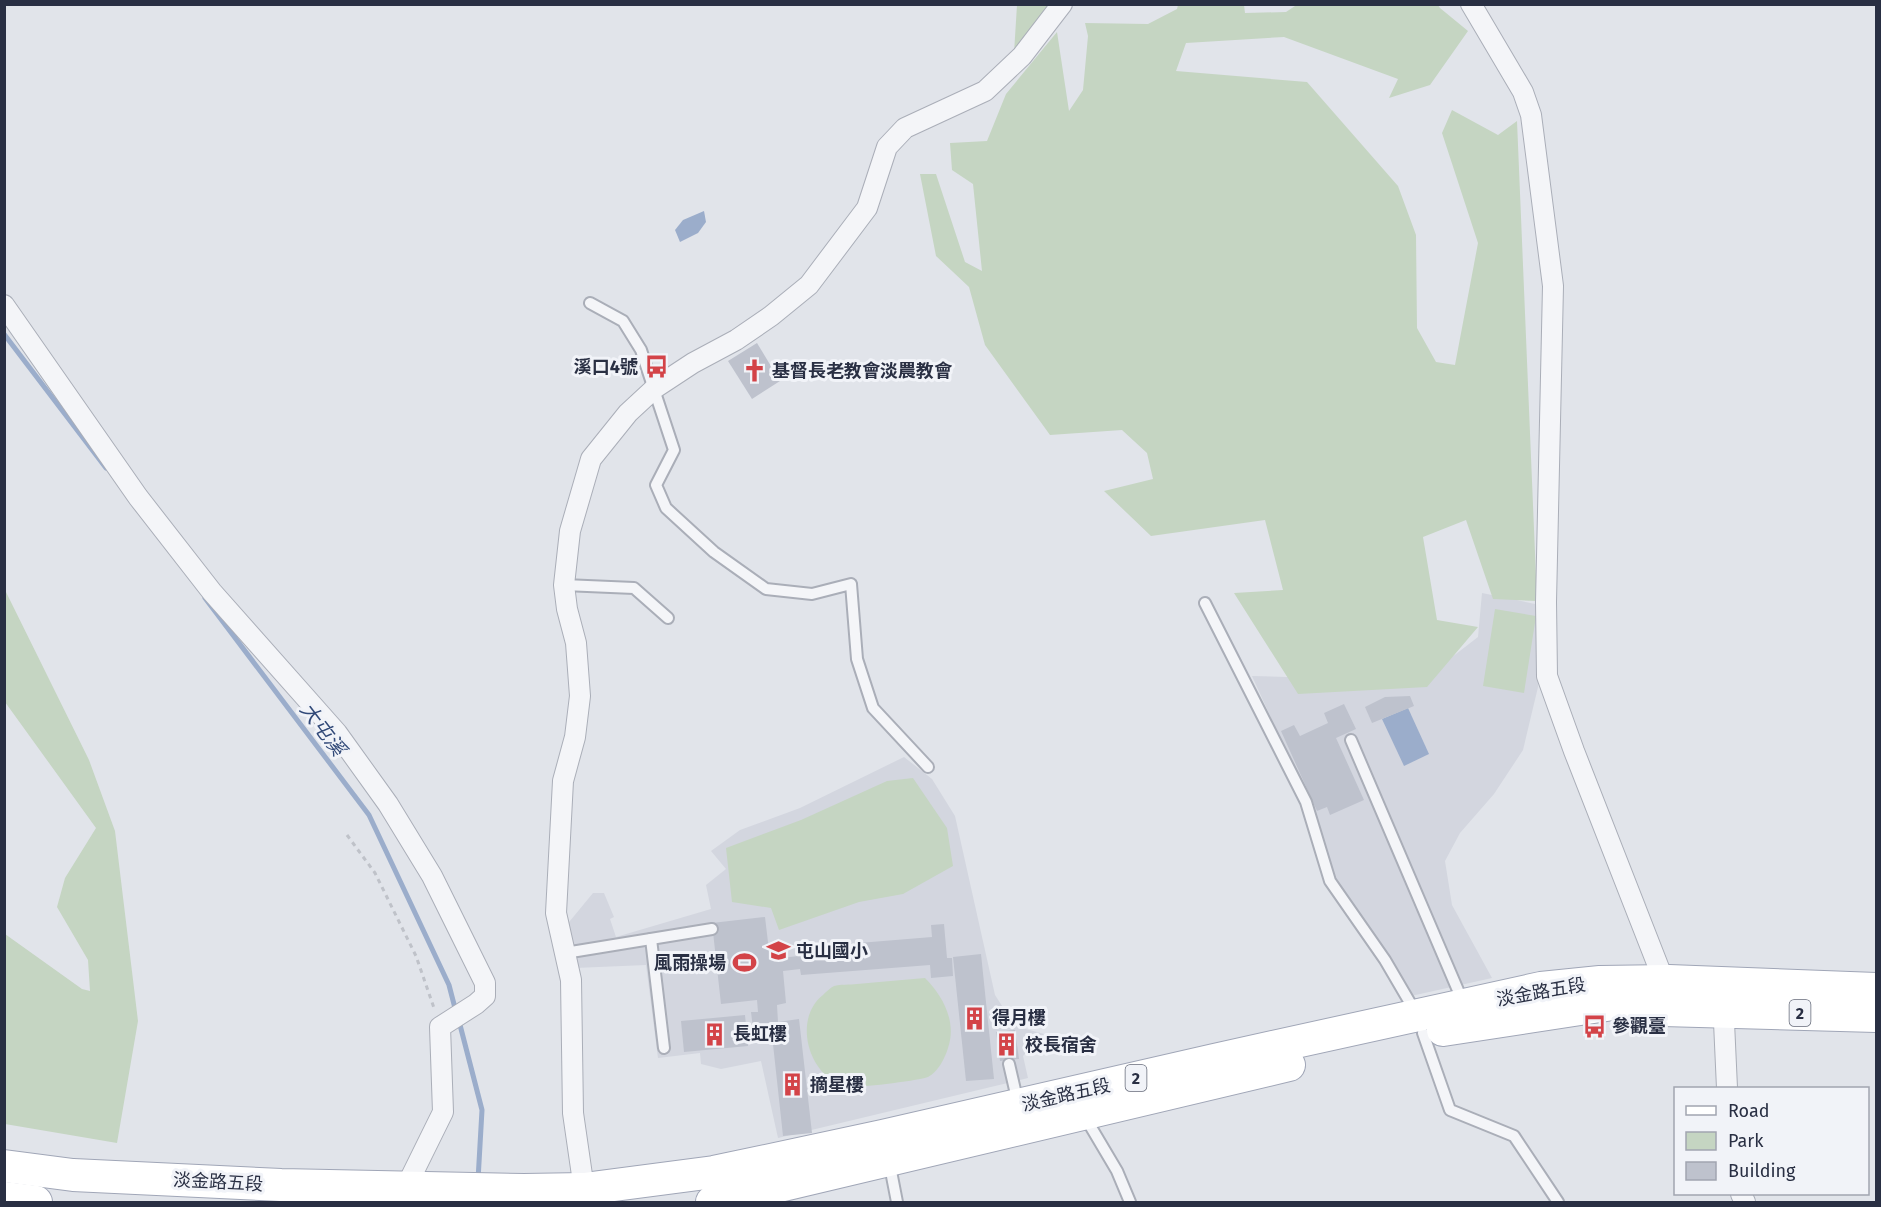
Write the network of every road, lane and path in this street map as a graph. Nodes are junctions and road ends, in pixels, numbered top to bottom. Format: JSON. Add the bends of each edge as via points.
{"nodes":[{"id":1,"x":1062,"y":4,"type":"edge"},
{"id":2,"x":1472,"y":4,"type":"edge"},
{"id":3,"x":590,"y":303,"type":"dead end"},
{"id":4,"x":4,"y":305,"type":"edge"},
{"id":5,"x":655,"y":388,"type":"junction"},
{"id":6,"x":564,"y":585,"type":"junction"},
{"id":7,"x":1206,"y":603,"type":"dead end"},
{"id":8,"x":668,"y":618,"type":"dead end"},
{"id":9,"x":1352,"y":740,"type":"dead end"},
{"id":10,"x":928,"y":767,"type":"dead end"},
{"id":11,"x":347,"y":835,"type":"dead end"},
{"id":12,"x":712,"y":929,"type":"dead end"},
{"id":13,"x":651,"y":939,"type":"junction"},
{"id":14,"x":564,"y":951,"type":"junction"},
{"id":15,"x":1876,"y":989,"type":"edge"},
{"id":16,"x":1732,"y":992,"type":"junction"},
{"id":17,"x":1664,"y":995,"type":"junction"},
{"id":18,"x":1465,"y":1006,"type":"junction"},
{"id":19,"x":1876,"y":1016,"type":"edge"},
{"id":20,"x":444,"y":1025,"type":"junction"},
{"id":21,"x":1420,"y":1025,"type":"junction"},
{"id":22,"x":664,"y":1048,"type":"dead end"},
{"id":23,"x":1009,"y":1064,"type":"dead end"},
{"id":24,"x":1727,"y":1087,"type":"edge"},
{"id":25,"x":1019,"y":1106,"type":"junction"},
{"id":26,"x":1083,"y":1114,"type":"junction"},
{"id":27,"x":842,"y":1158,"type":"junction"},
{"id":28,"x":889,"y":1161,"type":"junction"},
{"id":29,"x":4,"y":1166,"type":"edge"},
{"id":30,"x":419,"y":1189,"type":"junction"},
{"id":31,"x":584,"y":1189,"type":"junction"},
{"id":32,"x":4,"y":1198,"type":"edge"},
{"id":33,"x":36,"y":1203,"type":"edge"},
{"id":34,"x":712,"y":1203,"type":"edge"},
{"id":35,"x":897,"y":1203,"type":"edge"},
{"id":36,"x":1130,"y":1203,"type":"edge"},
{"id":37,"x":1558,"y":1203,"type":"edge"}],
"edges":[{"from":1,"to":5,"type":"street","via":[[1022,56],[985,91],[905,128],[887,147],[867,208],[809,285],[736,340]]},
{"from":2,"to":17,"type":"street","via":[[1523,92],[1531,115],[1553,286],[1547,676]]},
{"from":3,"to":5,"type":"lane","via":[[623,321],[641,350]]},
{"from":4,"to":20,"type":"street","via":[[138,497],[212,592],[337,734],[388,804],[432,876],[486,983],[485,996]]},
{"from":5,"to":6,"type":"street","via":[[628,413],[591,459],[570,531]]},
{"from":5,"to":10,"type":"lane","via":[[674,450],[656,485],[666,508],[714,552],[766,589],[812,594],[851,584],[857,659],[873,708]]},
{"from":6,"to":8,"type":"lane","via":[[634,588]]},
{"from":6,"to":14,"type":"street","via":[[576,643],[580,696],[575,738],[563,781],[556,913]]},
{"from":7,"to":21,"type":"lane","via":[[1306,802],[1330,881],[1385,960]]},
{"from":9,"to":18,"type":"lane"},
{"from":11,"to":20,"type":"path","via":[[375,873],[416,956]]},
{"from":12,"to":13,"type":"lane"},
{"from":13,"to":14,"type":"lane"},
{"from":13,"to":22,"type":"lane"},
{"from":14,"to":31,"type":"street","via":[[571,980],[573,1113]]},
{"from":15,"to":16,"type":"main road","number":"2"},
{"from":16,"to":17,"type":"main road","name":"淡金路五段","number":"2"},
{"from":16,"to":19,"type":"main road","number":"2"},
{"from":16,"to":24,"type":"street"},
{"from":17,"to":18,"type":"main road","name":"淡金路五段","number":"2","via":[[1600,982],[1541,988]]},
{"from":17,"to":21,"type":"main road","name":"淡金路五段","number":"2"},
{"from":18,"to":21,"type":"main road","name":"淡金路五段","number":"2"},
{"from":20,"to":30,"type":"street","via":[[443,1112]]},
{"from":21,"to":25,"type":"main road","name":"淡金路五段","number":"2","via":[[1214,1060]]},
{"from":21,"to":26,"type":"main road","name":"淡金路五段","number":"2"},
{"from":21,"to":37,"type":"lane","via":[[1450,1110],[1514,1136]]},
{"from":23,"to":25,"type":"lane"},
{"from":25,"to":27,"type":"main road","name":"淡金路五段","number":"2"},
{"from":26,"to":28,"type":"main road","name":"淡金路五段","number":"2"},
{"from":26,"to":36,"type":"lane","via":[[1117,1171]]},
{"from":27,"to":28,"type":"main road","name":"淡金路五段","number":"2"},
{"from":27,"to":31,"type":"main road","name":"淡金路五段","number":"2"},
{"from":27,"to":34,"type":"main road","name":"淡金路五段","number":"2"},
{"from":28,"to":35,"type":"lane"},
{"from":29,"to":30,"type":"main road","name":"淡金路五段","number":"2","via":[[73,1175]]},
{"from":30,"to":31,"type":"main road","name":"淡金路五段","number":"2"},
{"from":32,"to":33,"type":"main road"}]}
